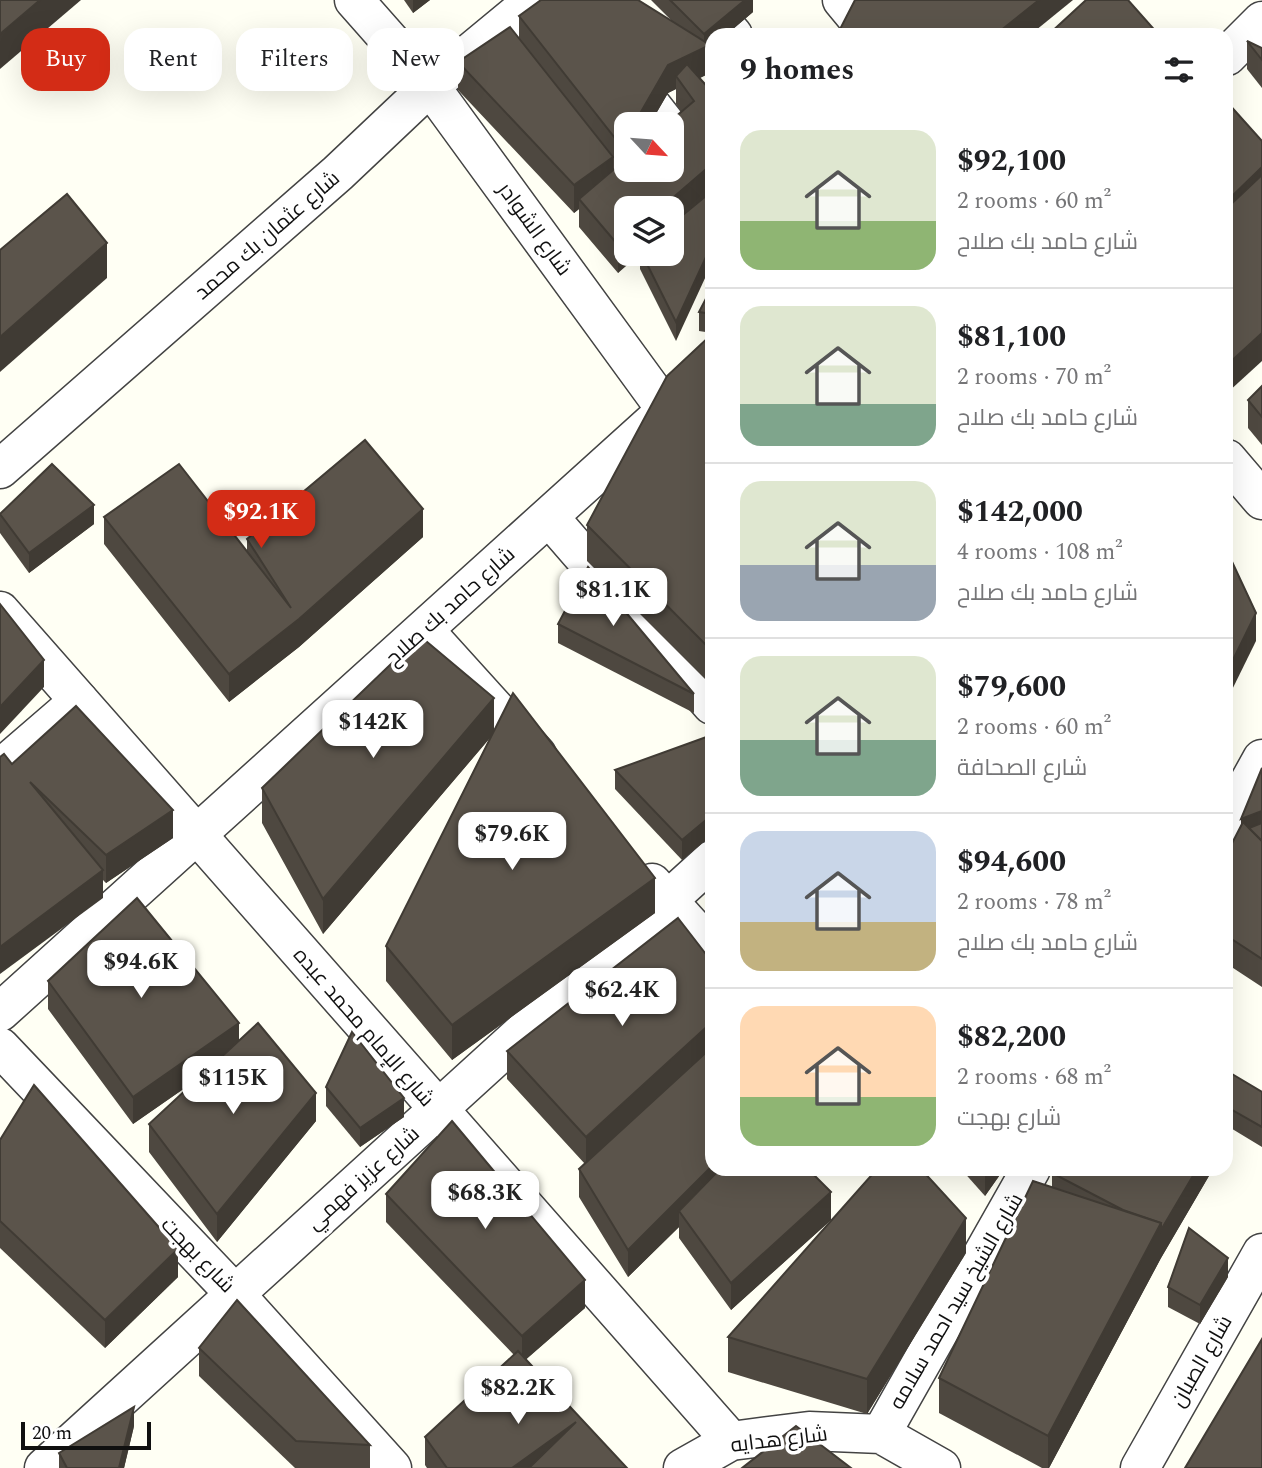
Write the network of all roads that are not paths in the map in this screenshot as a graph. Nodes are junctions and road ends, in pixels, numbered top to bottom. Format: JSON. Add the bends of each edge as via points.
{"nodes":[{"id":1,"x":354,"y":0,"type":"edge"},
{"id":2,"x":534,"y":0,"type":"edge"},
{"id":3,"x":568,"y":0,"type":"edge"},
{"id":4,"x":703,"y":0,"type":"edge"},
{"id":5,"x":842,"y":0,"type":"edge"},
{"id":6,"x":1262,"y":21,"type":"edge"},
{"id":7,"x":379,"y":28,"type":"edge"},
{"id":8,"x":727,"y":28,"type":"edge"},
{"id":9,"x":865,"y":28,"type":"edge"},
{"id":10,"x":1233,"y":50,"type":"edge"},
{"id":11,"x":464,"y":58,"type":"edge"},
{"id":12,"x":425,"y":91,"type":"edge"},
{"id":13,"x":434,"y":91,"type":"edge"},
{"id":14,"x":656,"y":112,"type":"edge"},
{"id":15,"x":705,"y":376,"type":"edge"},
{"id":16,"x":667,"y":411,"type":"junction"},
{"id":17,"x":705,"y":453,"type":"edge"},
{"id":18,"x":1233,"y":466,"type":"edge"},
{"id":19,"x":0,"y":469,"type":"edge"},
{"id":20,"x":1262,"y":499,"type":"edge"},
{"id":21,"x":549,"y":517,"type":"junction"},
{"id":22,"x":0,"y":611,"type":"edge"},
{"id":23,"x":424,"y":630,"type":"junction"},
{"id":24,"x":705,"y":697,"type":"edge"},
{"id":25,"x":79,"y":701,"type":"junction"},
{"id":26,"x":1262,"y":759,"type":"edge"},
{"id":27,"x":0,"y":769,"type":"edge"},
{"id":28,"x":558,"y":779,"type":"edge"},
{"id":29,"x":1233,"y":810,"type":"edge"},
{"id":30,"x":196,"y":835,"type":"junction"},
{"id":31,"x":632,"y":860,"type":"edge"},
{"id":32,"x":705,"y":866,"type":"edge"},
{"id":33,"x":668,"y":900,"type":"junction"},
{"id":34,"x":59,"y":907,"type":"edge"},
{"id":35,"x":84,"y":936,"type":"junction"},
{"id":36,"x":705,"y":940,"type":"edge"},
{"id":37,"x":0,"y":1012,"type":"edge"},
{"id":38,"x":0,"y":1047,"type":"edge"},
{"id":39,"x":438,"y":1110,"type":"junction"},
{"id":40,"x":1027,"y":1176,"type":"edge"},
{"id":41,"x":959,"y":1218,"type":"edge"},
{"id":42,"x":986,"y":1247,"type":"junction"},
{"id":43,"x":1262,"y":1253,"type":"edge"},
{"id":44,"x":235,"y":1294,"type":"junction"},
{"id":45,"x":881,"y":1434,"type":"junction"},
{"id":46,"x":731,"y":1441,"type":"junction"},
{"id":47,"x":44,"y":1468,"type":"edge"},
{"id":48,"x":392,"y":1468,"type":"edge"},
{"id":49,"x":683,"y":1468,"type":"edge"},
{"id":50,"x":941,"y":1468,"type":"edge"},
{"id":51,"x":1140,"y":1468,"type":"edge"}],
"edges":[{"from":1,"to":7,"type":"street","name":"شارع الشوادر"},
{"from":2,"to":11,"type":"street","name":"شارع عثمان بك محمد"},
{"from":3,"to":14,"type":"street"},
{"from":4,"to":8,"type":"street"},
{"from":5,"to":9,"type":"street"},
{"from":6,"to":10,"type":"street"},
{"from":12,"to":19,"type":"street","name":"شارع عثمان بك محمد","via":[[338,173]]},
{"from":13,"to":16,"type":"street","name":"شارع الشوادر"},
{"from":15,"to":16,"type":"street","name":"شارع حامد بك صلاح"},
{"from":16,"to":17,"type":"street","name":"شارع الشوادر"},
{"from":16,"to":21,"type":"street","name":"شارع حامد بك صلاح"},
{"from":18,"to":20,"type":"street"},
{"from":21,"to":23,"type":"street","name":"شارع حامد بك صلاح"},
{"from":21,"to":24,"type":"street"},
{"from":22,"to":25,"type":"street","name":"شارع الإمام محمد عبده"},
{"from":23,"to":28,"type":"street"},
{"from":23,"to":30,"type":"street","name":"شارع حامد بك صلاح"},
{"from":25,"to":27,"type":"street"},
{"from":25,"to":30,"type":"street","name":"شارع الإمام محمد عبده"},
{"from":26,"to":29,"type":"street"},
{"from":30,"to":35,"type":"street","name":"شارع حامد بك صلاح"},
{"from":30,"to":39,"type":"street","name":"شارع الإمام محمد عبده"},
{"from":31,"to":33,"type":"street"},
{"from":32,"to":33,"type":"street","name":"شارع عزيز فهمي"},
{"from":33,"to":36,"type":"street"},
{"from":33,"to":39,"type":"street","name":"شارع عزيز فهمي"},
{"from":34,"to":35,"type":"street"},
{"from":35,"to":37,"type":"street","name":"شارع حامد بك صلاح"},
{"from":38,"to":44,"type":"street","name":"شارع بهجت"},
{"from":39,"to":44,"type":"street","name":"شارع عزيز فهمي"},
{"from":39,"to":46,"type":"street","name":"شارع الإمام محمد عبده"},
{"from":40,"to":42,"type":"street","name":"شارع الشيخ سيد احمد سلامه"},
{"from":41,"to":42,"type":"street"},
{"from":42,"to":45,"type":"street","name":"شارع الشيخ سيد احمد سلامه"},
{"from":43,"to":51,"type":"street","name":"شارع الصبان"},
{"from":44,"to":47,"type":"street","name":"شارع عزيز فهمي"},
{"from":44,"to":48,"type":"street","name":"شارع بهجت"},
{"from":45,"to":46,"type":"street","name":"شارع هدايه","via":[[809,1431]]},
{"from":45,"to":50,"type":"street"},
{"from":46,"to":49,"type":"street","name":"شارع هدايه"}]}
